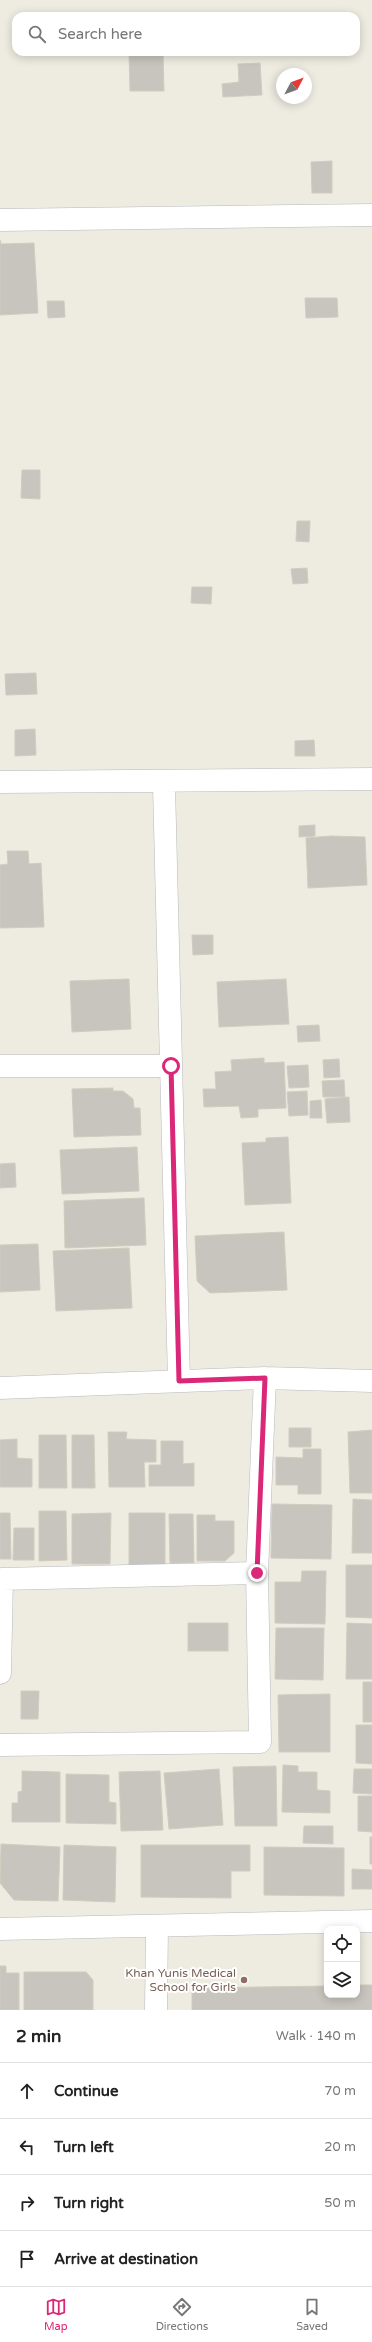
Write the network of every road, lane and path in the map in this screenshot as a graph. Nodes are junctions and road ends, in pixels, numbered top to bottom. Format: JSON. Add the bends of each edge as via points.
{"nodes":[{"id":1,"x":372,"y":215,"type":"edge"},
{"id":2,"x":0,"y":220,"type":"edge"},
{"id":3,"x":372,"y":779,"type":"edge"},
{"id":4,"x":0,"y":782,"type":"edge"},
{"id":5,"x":164,"y":786,"type":"dead end"},
{"id":6,"x":0,"y":1066,"type":"edge"},
{"id":7,"x":171,"y":1066,"type":"junction"},
{"id":8,"x":265,"y":1378,"type":"junction"},
{"id":9,"x":179,"y":1381,"type":"junction"},
{"id":10,"x":372,"y":1381,"type":"edge"},
{"id":11,"x":0,"y":1388,"type":"edge"},
{"id":12,"x":257,"y":1573,"type":"junction"},
{"id":13,"x":0,"y":1672,"type":"edge"},
{"id":14,"x":0,"y":1745,"type":"edge"},
{"id":15,"x":372,"y":1921,"type":"edge"},
{"id":16,"x":157,"y":1927,"type":"junction"},
{"id":17,"x":0,"y":1929,"type":"edge"},
{"id":18,"x":156,"y":2010,"type":"edge"}],
"edges":[{"from":1,"to":2,"type":"street"},
{"from":3,"to":4,"type":"street"},
{"from":5,"to":7,"type":"street"},
{"from":6,"to":7,"type":"street"},
{"from":7,"to":9,"type":"street"},
{"from":8,"to":9,"type":"street"},
{"from":8,"to":10,"type":"street"},
{"from":8,"to":12,"type":"street"},
{"from":9,"to":11,"type":"street"},
{"from":12,"to":13,"type":"street","via":[[2,1579]]},
{"from":12,"to":14,"type":"street","via":[[260,1742]]},
{"from":15,"to":16,"type":"street"},
{"from":16,"to":17,"type":"street"},
{"from":16,"to":18,"type":"street"}]}
